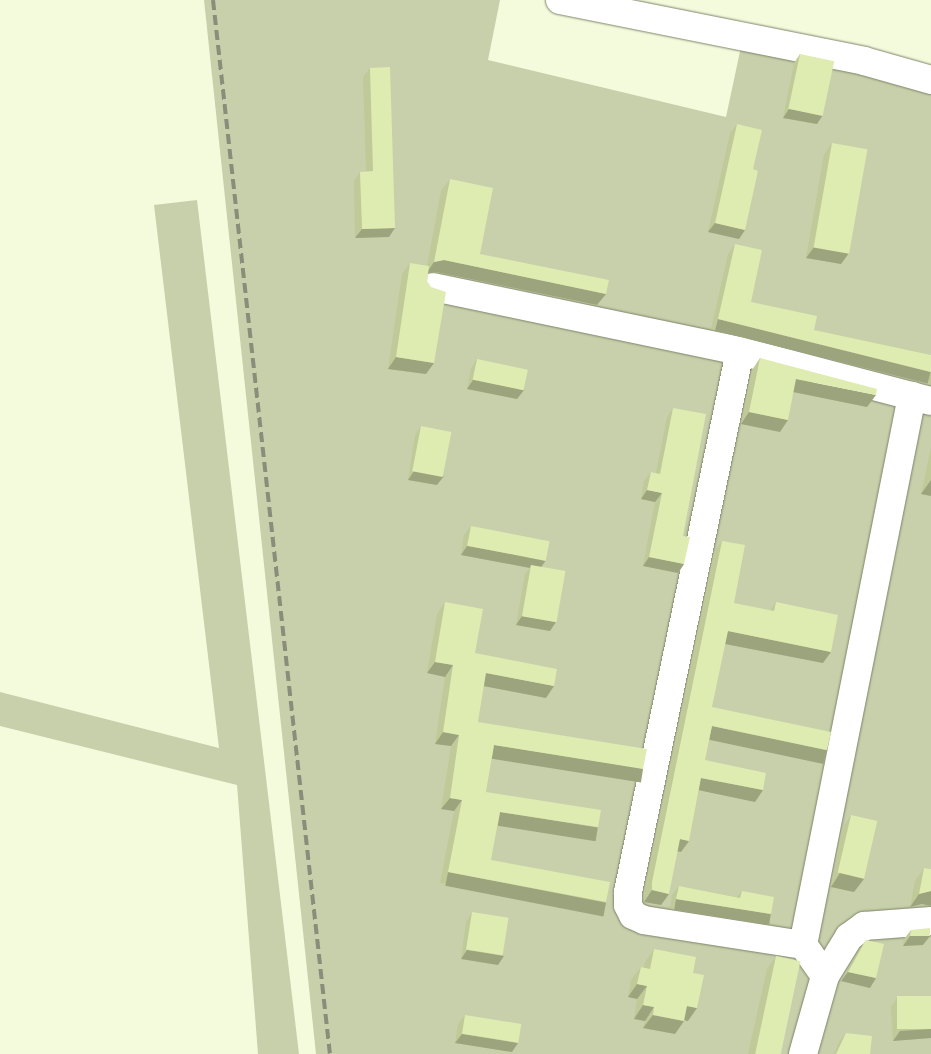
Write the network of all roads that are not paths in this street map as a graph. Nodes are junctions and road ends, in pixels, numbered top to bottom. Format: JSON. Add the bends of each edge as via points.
{"nodes":[{"id":1,"x":560,"y":0,"type":"edge"},
{"id":2,"x":931,"y":80,"type":"edge"},
{"id":3,"x":433,"y":287,"type":"edge"},
{"id":4,"x":740,"y":351,"type":"junction"},
{"id":5,"x":921,"y":399,"type":"edge"},
{"id":6,"x":931,"y":921,"type":"edge"},
{"id":7,"x":803,"y":945,"type":"junction"},
{"id":8,"x":825,"y":976,"type":"junction"},
{"id":9,"x":803,"y":1054,"type":"edge"}],
"edges":[{"from":1,"to":2,"type":"street","via":[[864,61]]},
{"from":3,"to":4,"type":"street"},
{"from":4,"to":5,"type":"street"},
{"from":4,"to":7,"type":"street","via":[[628,892],[628,906],[634,915],[644,920]]},
{"from":5,"to":7,"type":"street"},
{"from":6,"to":8,"type":"street","via":[[864,926],[849,937]]},
{"from":7,"to":8,"type":"street"},
{"from":8,"to":9,"type":"street"}]}
